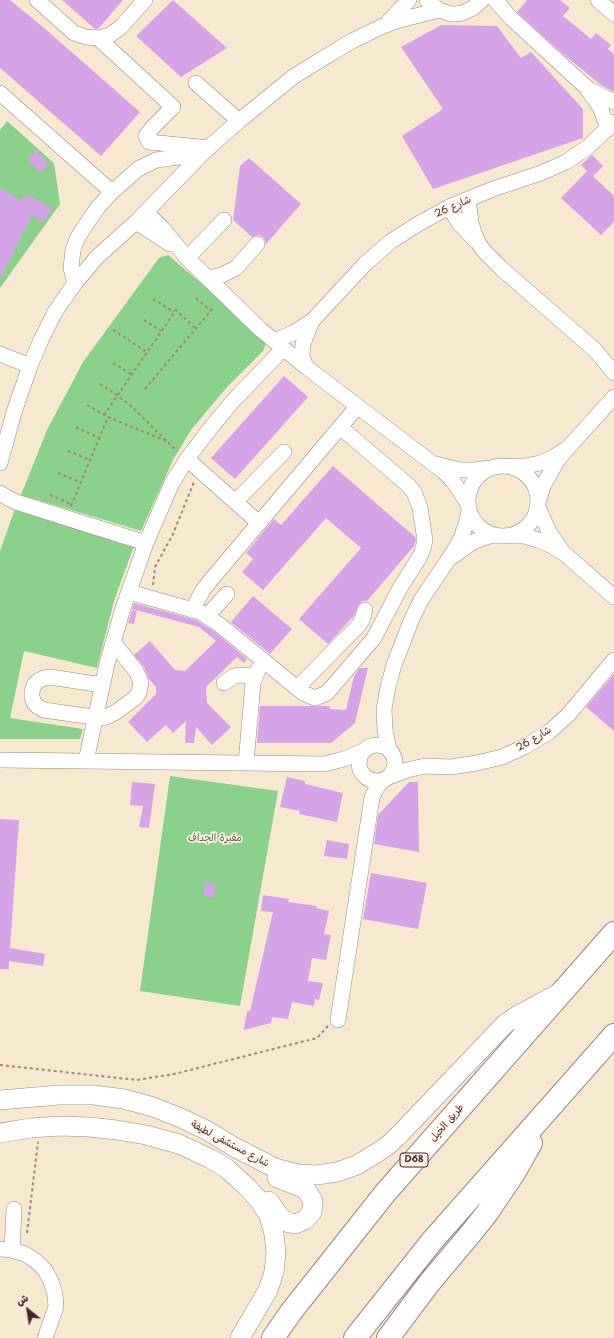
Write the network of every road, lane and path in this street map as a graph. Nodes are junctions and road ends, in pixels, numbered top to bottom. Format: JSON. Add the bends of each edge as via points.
{"nodes":[{"id":1,"x":36,"y":0,"type":"edge"},
{"id":2,"x":145,"y":0,"type":"edge"},
{"id":3,"x":409,"y":0,"type":"edge"},
{"id":4,"x":427,"y":0,"type":"edge"},
{"id":5,"x":482,"y":0,"type":"edge"},
{"id":6,"x":495,"y":0,"type":"edge"},
{"id":7,"x":598,"y":0,"type":"edge"},
{"id":8,"x":439,"y":10,"type":"junction"},
{"id":9,"x":468,"y":11,"type":"junction"},
{"id":10,"x":614,"y":14,"type":"edge"},
{"id":11,"x":511,"y":18,"type":"junction"},
{"id":12,"x":383,"y":26,"type":"junction"},
{"id":13,"x":98,"y":38,"type":"junction"},
{"id":14,"x":196,"y":83,"type":"dead end"},
{"id":15,"x":586,"y":87,"type":"junction"},
{"id":16,"x":0,"y":92,"type":"edge"},
{"id":17,"x":614,"y":102,"type":"edge"},
{"id":18,"x":238,"y":121,"type":"junction"},
{"id":19,"x":611,"y":125,"type":"edge"},
{"id":20,"x":206,"y":151,"type":"junction"},
{"id":21,"x":112,"y":192,"type":"junction"},
{"id":22,"x":468,"y":200,"type":"junction"},
{"id":23,"x":449,"y":207,"type":"junction"},
{"id":24,"x":141,"y":217,"type":"junction"},
{"id":25,"x":224,"y":220,"type":"dead end"},
{"id":26,"x":257,"y":244,"type":"dead end"},
{"id":27,"x":479,"y":244,"type":"junction"},
{"id":28,"x":182,"y":253,"type":"junction"},
{"id":29,"x":236,"y":268,"type":"junction"},
{"id":30,"x":207,"y":278,"type":"junction"},
{"id":31,"x":75,"y":283,"type":"junction"},
{"id":32,"x":196,"y":298,"type":"dead end"},
{"id":33,"x":228,"y":298,"type":"junction"},
{"id":34,"x":153,"y":299,"type":"dead end"},
{"id":35,"x":214,"y":308,"type":"dead end"},
{"id":36,"x":211,"y":311,"type":"junction"},
{"id":37,"x":174,"y":312,"type":"junction"},
{"id":38,"x":144,"y":320,"type":"dead end"},
{"id":39,"x":312,"y":321,"type":"junction"},
{"id":40,"x":196,"y":329,"type":"junction"},
{"id":41,"x":113,"y":330,"type":"dead end"},
{"id":42,"x":161,"y":331,"type":"junction"},
{"id":43,"x":279,"y":345,"type":"junction"},
{"id":44,"x":595,"y":350,"type":"junction"},
{"id":45,"x":146,"y":352,"type":"junction"},
{"id":46,"x":0,"y":354,"type":"edge"},
{"id":47,"x":614,"y":360,"type":"edge"},
{"id":48,"x":114,"y":363,"type":"dead end"},
{"id":49,"x":30,"y":366,"type":"junction"},
{"id":50,"x":306,"y":367,"type":"junction"},
{"id":51,"x":614,"y":373,"type":"edge"},
{"id":52,"x":131,"y":374,"type":"junction"},
{"id":53,"x":100,"y":384,"type":"dead end"},
{"id":54,"x":145,"y":389,"type":"dead end"},
{"id":55,"x":117,"y":395,"type":"junction"},
{"id":56,"x":614,"y":397,"type":"edge"},
{"id":57,"x":87,"y":405,"type":"dead end"},
{"id":58,"x":357,"y":407,"type":"junction"},
{"id":59,"x":104,"y":415,"type":"junction"},
{"id":60,"x":108,"y":417,"type":"junction"},
{"id":61,"x":340,"y":427,"type":"junction"},
{"id":62,"x":76,"y":428,"type":"dead end"},
{"id":63,"x":99,"y":438,"type":"junction"},
{"id":64,"x":566,"y":450,"type":"junction"},
{"id":65,"x":68,"y":452,"type":"dead end"},
{"id":66,"x":284,"y":452,"type":"dead end"},
{"id":67,"x":90,"y":460,"type":"junction"},
{"id":68,"x":0,"y":463,"type":"edge"},
{"id":69,"x":433,"y":463,"type":"junction"},
{"id":70,"x":192,"y":464,"type":"junction"},
{"id":71,"x":512,"y":466,"type":"junction"},
{"id":72,"x":490,"y":468,"type":"junction"},
{"id":73,"x":58,"y":473,"type":"dead end"},
{"id":74,"x":80,"y":482,"type":"junction"},
{"id":75,"x":0,"y":492,"type":"edge"},
{"id":76,"x":50,"y":495,"type":"dead end"},
{"id":77,"x":235,"y":502,"type":"junction"},
{"id":78,"x":538,"y":504,"type":"junction"},
{"id":79,"x":469,"y":508,"type":"junction"},
{"id":80,"x":68,"y":511,"type":"junction"},
{"id":81,"x":259,"y":523,"type":"junction"},
{"id":82,"x":501,"y":535,"type":"junction"},
{"id":83,"x":146,"y":543,"type":"junction"},
{"id":84,"x":565,"y":554,"type":"junction"},
{"id":85,"x":445,"y":563,"type":"junction"},
{"id":86,"x":128,"y":592,"type":"junction"},
{"id":87,"x":226,"y":594,"type":"dead end"},
{"id":88,"x":614,"y":597,"type":"edge"},
{"id":89,"x":151,"y":598,"type":"junction"},
{"id":90,"x":192,"y":610,"type":"junction"},
{"id":91,"x":365,"y":610,"type":"dead end"},
{"id":92,"x":207,"y":616,"type":"junction"},
{"id":93,"x":113,"y":642,"type":"junction"},
{"id":94,"x":614,"y":660,"type":"edge"},
{"id":95,"x":263,"y":661,"type":"junction"},
{"id":96,"x":255,"y":676,"type":"junction"},
{"id":97,"x":224,"y":683,"type":"dead end"},
{"id":98,"x":102,"y":685,"type":"junction"},
{"id":99,"x":297,"y":688,"type":"junction"},
{"id":100,"x":384,"y":709,"type":"junction"},
{"id":101,"x":95,"y":718,"type":"junction"},
{"id":102,"x":365,"y":749,"type":"junction"},
{"id":103,"x":390,"y":751,"type":"junction"},
{"id":104,"x":0,"y":760,"type":"edge"},
{"id":105,"x":86,"y":761,"type":"junction"},
{"id":106,"x":246,"y":763,"type":"junction"},
{"id":107,"x":324,"y":764,"type":"junction"},
{"id":108,"x":425,"y":766,"type":"junction"},
{"id":109,"x":364,"y":776,"type":"junction"},
{"id":110,"x":387,"y":778,"type":"junction"},
{"id":111,"x":372,"y":804,"type":"junction"},
{"id":112,"x":614,"y":933,"type":"edge"},
{"id":113,"x":564,"y":991,"type":"junction"},
{"id":114,"x":339,"y":1016,"type":"joint"},
{"id":115,"x":614,"y":1035,"type":"edge"},
{"id":116,"x":0,"y":1066,"type":"edge"},
{"id":117,"x":0,"y":1100,"type":"edge"},
{"id":118,"x":549,"y":1108,"type":"junction"},
{"id":119,"x":40,"y":1128,"type":"junction"},
{"id":120,"x":0,"y":1133,"type":"edge"},
{"id":121,"x":234,"y":1147,"type":"junction"},
{"id":122,"x":226,"y":1168,"type":"junction"},
{"id":123,"x":14,"y":1209,"type":"dead end"},
{"id":124,"x":9,"y":1252,"type":"edge"},
{"id":125,"x":52,"y":1319,"type":"junction"},
{"id":126,"x":45,"y":1338,"type":"edge"},
{"id":127,"x":240,"y":1338,"type":"edge"},
{"id":128,"x":273,"y":1338,"type":"edge"},
{"id":129,"x":355,"y":1338,"type":"edge"},
{"id":130,"x":388,"y":1338,"type":"edge"}],
"edges":[{"from":1,"to":13,"type":"street","via":[[74,33]]},
{"from":2,"to":13,"type":"street","via":[[121,28],[110,35]]},
{"from":3,"to":12,"type":"street"},
{"from":4,"to":8,"type":"street"},
{"from":5,"to":9,"type":"street"},
{"from":6,"to":11,"type":"street"},
{"from":7,"to":10,"type":"street"},
{"from":8,"to":9,"type":"street","via":[[451,14]]},
{"from":8,"to":12,"type":"street"},
{"from":9,"to":11,"type":"street","via":[[490,10]]},
{"from":11,"to":15,"type":"street"},
{"from":12,"to":18,"type":"street","via":[[316,62]]},
{"from":13,"to":20,"type":"street","via":[[173,107],[152,127],[146,136],[149,142]]},
{"from":14,"to":18,"type":"street"},
{"from":15,"to":17,"type":"street"},
{"from":15,"to":19,"type":"street"},
{"from":16,"to":21,"type":"street"},
{"from":18,"to":20,"type":"street"},
{"from":19,"to":22,"type":"street","name":"شارع 26","via":[[588,147],[566,162],[542,174],[493,189]]},
{"from":20,"to":21,"type":"street","via":[[156,160],[138,169]]},
{"from":20,"to":24,"type":"street"},
{"from":21,"to":31,"type":"street","via":[[78,237],[73,250],[71,268]]},
{"from":22,"to":23,"type":"street","name":"شارع 26"},
{"from":22,"to":27,"type":"street","via":[[471,222]]},
{"from":23,"to":27,"type":"street","via":[[462,227]]},
{"from":23,"to":39,"type":"street","name":"شارع 26","via":[[390,242],[365,264]]},
{"from":24,"to":28,"type":"street","via":[[156,236]]},
{"from":24,"to":31,"type":"street","via":[[97,258]]},
{"from":25,"to":28,"type":"street"},
{"from":26,"to":29,"type":"street"},
{"from":27,"to":44,"type":"street","via":[[502,269]]},
{"from":28,"to":30,"type":"street"},
{"from":29,"to":30,"type":"street","via":[[222,275]]},
{"from":29,"to":33,"type":"street"},
{"from":30,"to":33,"type":"street"},
{"from":31,"to":49,"type":"street","via":[[55,312]]},
{"from":32,"to":36,"type":"path"},
{"from":33,"to":43,"type":"street"},
{"from":34,"to":37,"type":"path"},
{"from":35,"to":36,"type":"path"},
{"from":36,"to":40,"type":"path"},
{"from":37,"to":40,"type":"path","via":[[176,310]]},
{"from":37,"to":42,"type":"path"},
{"from":38,"to":42,"type":"path"},
{"from":39,"to":43,"type":"street","name":"شارع 26"},
{"from":39,"to":50,"type":"street","name":"شارع 26","via":[[302,344],[302,356]]},
{"from":40,"to":54,"type":"path"},
{"from":41,"to":45,"type":"path"},
{"from":42,"to":45,"type":"path"},
{"from":43,"to":50,"type":"street"},
{"from":43,"to":70,"type":"street","via":[[232,402]]},
{"from":44,"to":47,"type":"street"},
{"from":44,"to":51,"type":"street"},
{"from":45,"to":52,"type":"path"},
{"from":46,"to":49,"type":"street"},
{"from":48,"to":52,"type":"path"},
{"from":49,"to":68,"type":"street"},
{"from":50,"to":58,"type":"street"},
{"from":52,"to":55,"type":"path"},
{"from":53,"to":55,"type":"path"},
{"from":55,"to":59,"type":"path"},
{"from":55,"to":60,"type":"path","via":[[167,442]]},
{"from":56,"to":64,"type":"street"},
{"from":57,"to":59,"type":"path"},
{"from":58,"to":61,"type":"street"},
{"from":58,"to":69,"type":"street"},
{"from":59,"to":60,"type":"path"},
{"from":60,"to":63,"type":"path"},
{"from":61,"to":81,"type":"street"},
{"from":61,"to":99,"type":"street","via":[[414,492],[420,508],[423,549],[374,638],[327,693],[315,698]]},
{"from":62,"to":63,"type":"path"},
{"from":63,"to":67,"type":"path"},
{"from":64,"to":71,"type":"street","via":[[540,463]]},
{"from":64,"to":78,"type":"street","via":[[550,473]]},
{"from":65,"to":67,"type":"path"},
{"from":66,"to":77,"type":"street"},
{"from":67,"to":74,"type":"path"},
{"from":69,"to":72,"type":"street","via":[[461,470]]},
{"from":69,"to":79,"type":"street","via":[[453,481]]},
{"from":70,"to":77,"type":"street"},
{"from":70,"to":83,"type":"street","via":[[172,483]]},
{"from":70,"to":89,"type":"path","via":[[189,496],[176,528],[155,567]]},
{"from":71,"to":72,"type":"street"},
{"from":71,"to":78,"type":"street","via":[[526,473],[531,479],[538,492]]},
{"from":72,"to":79,"type":"street","via":[[472,483],[468,497]]},
{"from":73,"to":74,"type":"path"},
{"from":74,"to":80,"type":"path"},
{"from":75,"to":80,"type":"street","via":[[16,502]]},
{"from":76,"to":80,"type":"path"},
{"from":77,"to":81,"type":"street"},
{"from":78,"to":82,"type":"street","via":[[536,514],[528,526],[522,531]]},
{"from":78,"to":84,"type":"street","via":[[549,532]]},
{"from":79,"to":82,"type":"street","via":[[476,524]]},
{"from":79,"to":85,"type":"street","via":[[461,538]]},
{"from":80,"to":83,"type":"street"},
{"from":81,"to":90,"type":"street","via":[[203,590]]},
{"from":82,"to":84,"type":"street","via":[[524,536],[538,540]]},
{"from":82,"to":85,"type":"street","via":[[483,538],[463,548]]},
{"from":83,"to":86,"type":"street"},
{"from":84,"to":88,"type":"street"},
{"from":85,"to":100,"type":"street","via":[[422,600],[401,642]]},
{"from":86,"to":89,"type":"street"},
{"from":86,"to":93,"type":"street"},
{"from":87,"to":92,"type":"street"},
{"from":89,"to":90,"type":"street"},
{"from":90,"to":92,"type":"street"},
{"from":91,"to":99,"type":"street","via":[[358,625]]},
{"from":92,"to":95,"type":"street"},
{"from":93,"to":98,"type":"street"},
{"from":93,"to":101,"type":"street","via":[[139,676],[140,687],[135,698],[111,715]]},
{"from":94,"to":108,"type":"street","name":"شارع 26","via":[[568,715],[549,732],[526,746],[477,764]]},
{"from":95,"to":96,"type":"street"},
{"from":95,"to":99,"type":"street"},
{"from":96,"to":97,"type":"street","via":[[239,675]]},
{"from":96,"to":106,"type":"street","via":[[251,690]]},
{"from":98,"to":101,"type":"street"},
{"from":98,"to":101,"type":"street","via":[[50,677],[38,680],[32,691],[34,703],[44,710]]},
{"from":100,"to":102,"type":"street"},
{"from":100,"to":103,"type":"street"},
{"from":101,"to":105,"type":"street"},
{"from":102,"to":103,"type":"street","via":[[376,745]]},
{"from":102,"to":107,"type":"street","via":[[344,759]]},
{"from":102,"to":109,"type":"street","via":[[358,765]]},
{"from":103,"to":108,"type":"street","name":"شارع 26"},
{"from":103,"to":110,"type":"street","via":[[395,762]]},
{"from":104,"to":105,"type":"street"},
{"from":105,"to":106,"type":"street"},
{"from":106,"to":107,"type":"street"},
{"from":107,"to":109,"type":"street","via":[[345,768]]},
{"from":108,"to":110,"type":"street","name":"شارع 26"},
{"from":109,"to":110,"type":"street","via":[[375,781]]},
{"from":109,"to":111,"type":"street"},
{"from":110,"to":111,"type":"street","via":[[375,790]]},
{"from":111,"to":114,"type":"street"},
{"from":112,"to":113,"type":"highway","name":"طريق الخيل","number":"D68"},
{"from":113,"to":121,"type":"main road","name":"شارع مستشفى لطيفة","via":[[524,1011],[505,1024],[397,1137],[357,1165],[337,1172],[298,1174],[276,1168]]},
{"from":113,"to":128,"type":"highway","name":"طريق الخيل","number":"D68","via":[[386,1192]]},
{"from":114,"to":116,"type":"path","via":[[317,1038],[174,1074],[137,1080]]},
{"from":115,"to":118,"type":"highway"},
{"from":117,"to":121,"type":"main road","name":"شارع مستشفى لطيفة","via":[[87,1095],[124,1099],[181,1118]]},
{"from":118,"to":129,"type":"highway","via":[[432,1241]]},
{"from":118,"to":130,"type":"highway","via":[[520,1163],[487,1213]]},
{"from":119,"to":120,"type":"main road"},
{"from":119,"to":122,"type":"main road","via":[[88,1127],[146,1134],[179,1144]]},
{"from":119,"to":124,"type":"path"},
{"from":121,"to":122,"type":"main road","via":[[243,1159],[256,1167],[307,1191],[313,1201],[309,1216],[295,1224],[284,1221],[260,1190]]},
{"from":122,"to":127,"type":"main road","via":[[259,1200],[269,1216],[276,1253],[274,1272],[268,1290]]},
{"from":123,"to":124,"type":"street"},
{"from":124,"to":125,"type":"street","via":[[12,1259],[33,1272],[41,1282],[47,1294]]},
{"from":124,"to":125,"type":"street","via":[[36,1261],[45,1270],[55,1294],[56,1307]]},
{"from":125,"to":126,"type":"street"}]}
